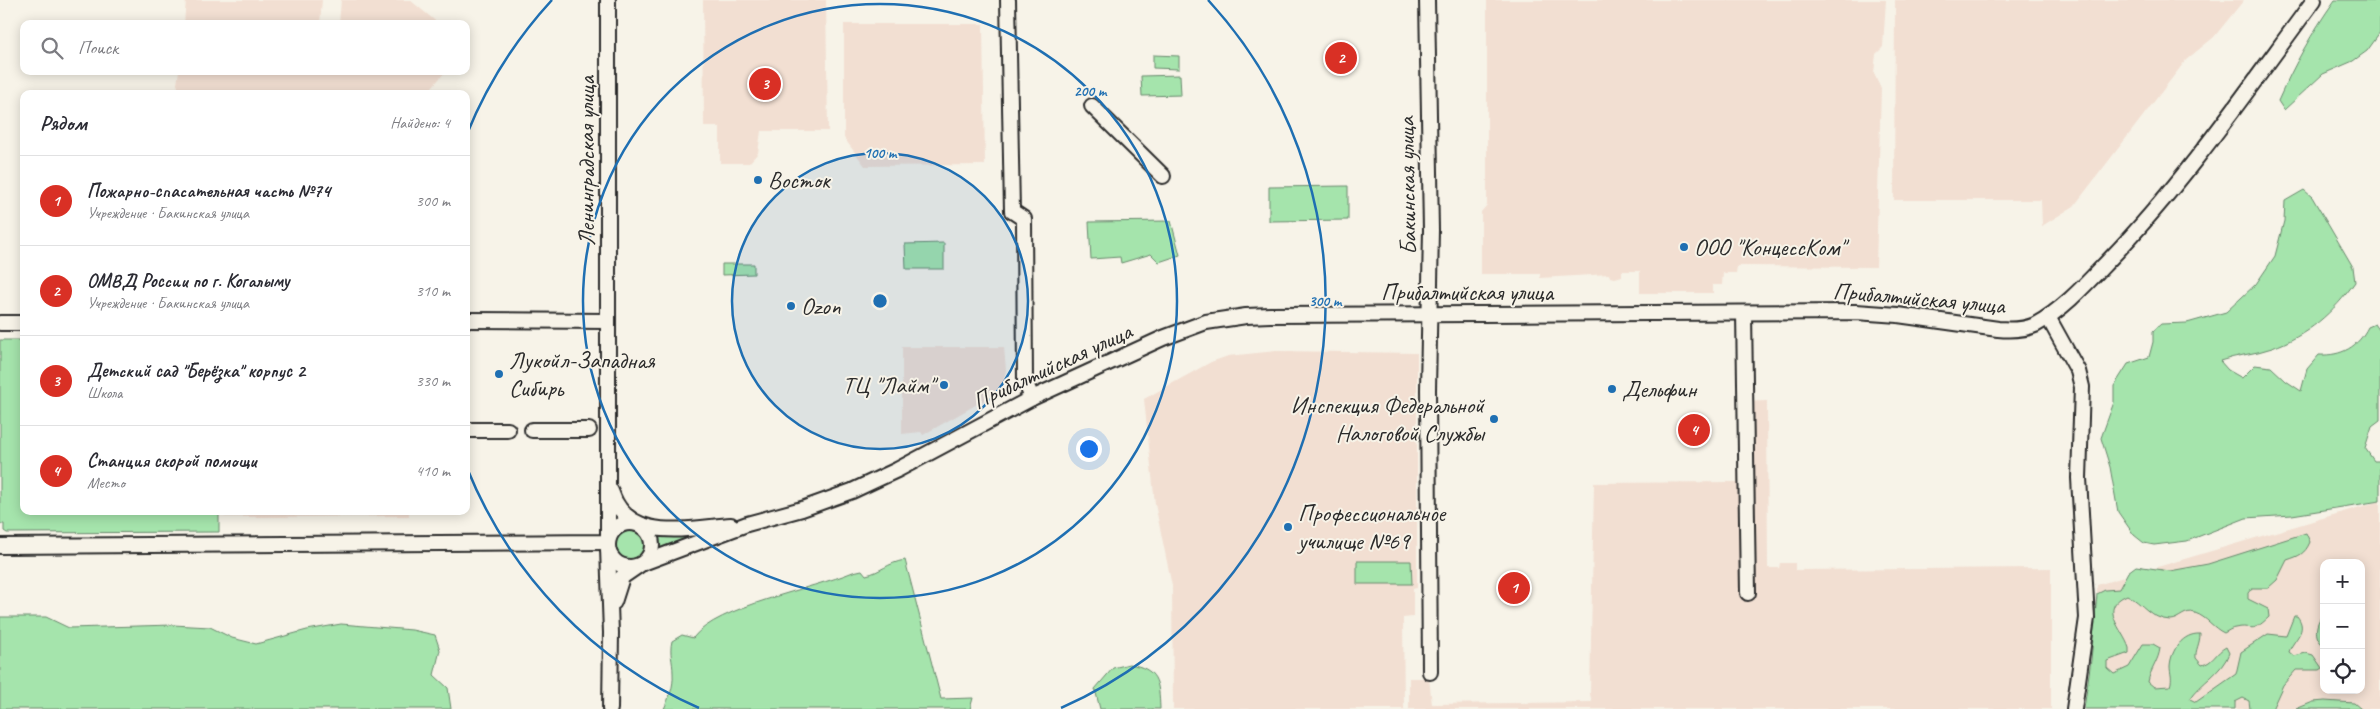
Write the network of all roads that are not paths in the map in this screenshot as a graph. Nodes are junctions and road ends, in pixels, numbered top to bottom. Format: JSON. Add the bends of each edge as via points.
{"nodes":[{"id":1,"x":608,"y":0,"type":"edge"},
{"id":2,"x":1008,"y":0,"type":"edge"},
{"id":3,"x":1427,"y":0,"type":"edge"},
{"id":4,"x":2314,"y":0,"type":"edge"},
{"id":5,"x":1092,"y":106,"type":"dead end"},
{"id":6,"x":1163,"y":176,"type":"dead end"},
{"id":7,"x":1744,"y":313,"type":"junction"},
{"id":8,"x":1430,"y":314,"type":"junction"},
{"id":9,"x":2048,"y":317,"type":"junction"},
{"id":10,"x":470,"y":320,"type":"edge"},
{"id":11,"x":608,"y":321,"type":"junction"},
{"id":12,"x":0,"y":323,"type":"edge"},
{"id":13,"x":20,"y":323,"type":"edge"},
{"id":14,"x":1032,"y":398,"type":"junction"},
{"id":15,"x":470,"y":430,"type":"edge"},
{"id":16,"x":508,"y":430,"type":"dead end"},
{"id":17,"x":532,"y":430,"type":"dead end"},
{"id":18,"x":590,"y":430,"type":"dead end"},
{"id":19,"x":609,"y":485,"type":"junction"},
{"id":20,"x":640,"y":526,"type":"junction"},
{"id":21,"x":722,"y":529,"type":"junction"},
{"id":22,"x":608,"y":545,"type":"junction"},
{"id":23,"x":0,"y":546,"type":"edge"},
{"id":24,"x":641,"y":564,"type":"junction"},
{"id":25,"x":1748,"y":593,"type":"dead end"},
{"id":26,"x":611,"y":633,"type":"junction"},
{"id":27,"x":1430,"y":672,"type":"dead end"},
{"id":28,"x":610,"y":709,"type":"edge"},
{"id":29,"x":2074,"y":709,"type":"edge"}],
"edges":[{"from":1,"to":11,"type":"street","name":"Ленинградская улица"},
{"from":2,"to":14,"type":"street","via":[[1012,211],[1024,219],[1026,381]]},
{"from":3,"to":8,"type":"street","name":"Бакинская улица"},
{"from":4,"to":9,"type":"street","name":"Прибалтийская улица","via":[[2161,203],[2079,291]]},
{"from":5,"to":6,"type":"street"},
{"from":7,"to":8,"type":"street","name":"Прибалтийская улица"},
{"from":7,"to":9,"type":"street","name":"Прибалтийская улица","via":[[1878,313],[2009,330],[2033,326]]},
{"from":7,"to":25,"type":"street"},
{"from":8,"to":14,"type":"street","name":"Прибалтийская улица","via":[[1254,316],[1206,322],[1163,338]]},
{"from":8,"to":27,"type":"street","name":"Бакинская улица"},
{"from":9,"to":29,"type":"street","via":[[2078,371],[2082,387],[2079,478],[2087,625]]},
{"from":10,"to":11,"type":"street"},
{"from":11,"to":19,"type":"street"},
{"from":12,"to":13,"type":"street"},
{"from":14,"to":21,"type":"street","name":"Прибалтийская улица","via":[[852,491],[802,509]]},
{"from":15,"to":16,"type":"street"},
{"from":17,"to":18,"type":"street"},
{"from":19,"to":20,"type":"street","via":[[620,513]]},
{"from":19,"to":22,"type":"street"},
{"from":20,"to":21,"type":"street","name":"Прибалтийская улица"},
{"from":20,"to":22,"type":"street","via":[[630,523],[620,526],[612,533]]},
{"from":20,"to":24,"type":"street","via":[[652,544],[649,555]]},
{"from":21,"to":24,"type":"street","name":"Прибалтийская улица"},
{"from":22,"to":23,"type":"street"},
{"from":22,"to":24,"type":"street","via":[[612,557],[619,564],[629,567]]},
{"from":22,"to":26,"type":"street"},
{"from":24,"to":26,"type":"street","via":[[626,573],[619,582]]},
{"from":26,"to":28,"type":"street"}]}
